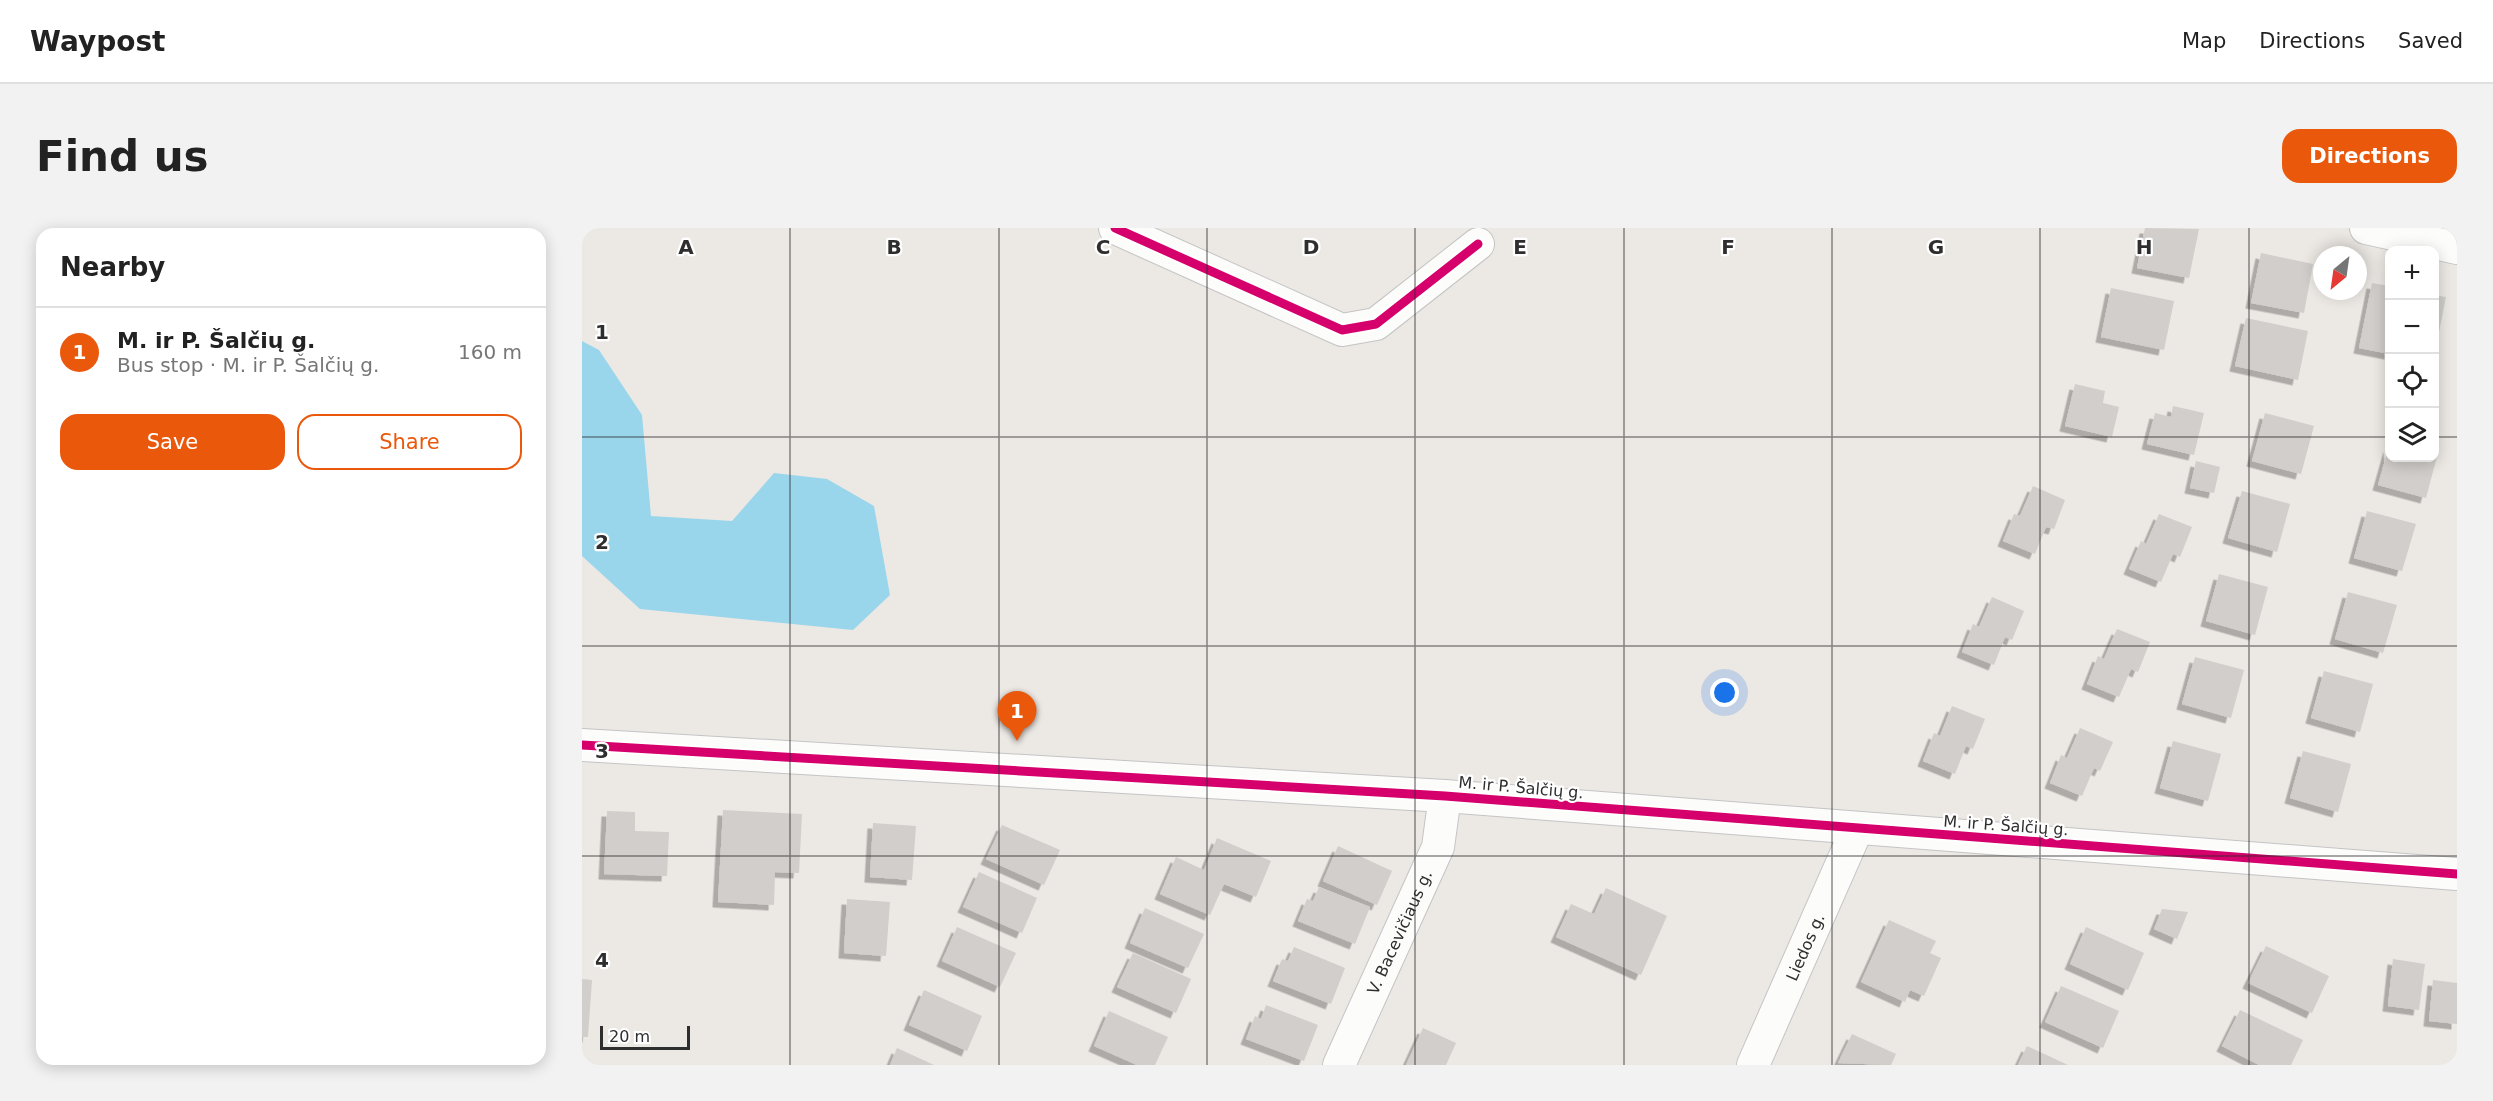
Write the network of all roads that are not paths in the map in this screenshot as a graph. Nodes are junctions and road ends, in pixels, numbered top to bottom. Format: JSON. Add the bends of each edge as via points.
{"nodes":[{"id":1,"x":1115,"y":228,"type":"edge"},
{"id":2,"x":2366,"y":228,"type":"edge"},
{"id":3,"x":1478,"y":244,"type":"dead end"},
{"id":4,"x":2457,"y":248,"type":"edge"},
{"id":5,"x":582,"y":745,"type":"edge"},
{"id":6,"x":1445,"y":796,"type":"junction"},
{"id":7,"x":1857,"y":829,"type":"junction"},
{"id":8,"x":2457,"y":874,"type":"edge"},
{"id":9,"x":1339,"y":1065,"type":"edge"},
{"id":10,"x":1753,"y":1065,"type":"edge"}],
"edges":[{"from":1,"to":3,"type":"street","via":[[1342,330],[1376,324]]},
{"from":2,"to":4,"type":"street"},
{"from":5,"to":6,"type":"street","name":"M. ir P. Šalčių g."},
{"from":6,"to":7,"type":"street","name":"M. ir P. Šalčių g."},
{"from":6,"to":9,"type":"street","name":"V. Bacevičiaus g.","via":[[1438,847]]},
{"from":7,"to":8,"type":"street","name":"M. ir P. Šalčių g."},
{"from":7,"to":10,"type":"street","name":"Liedos g."}]}
